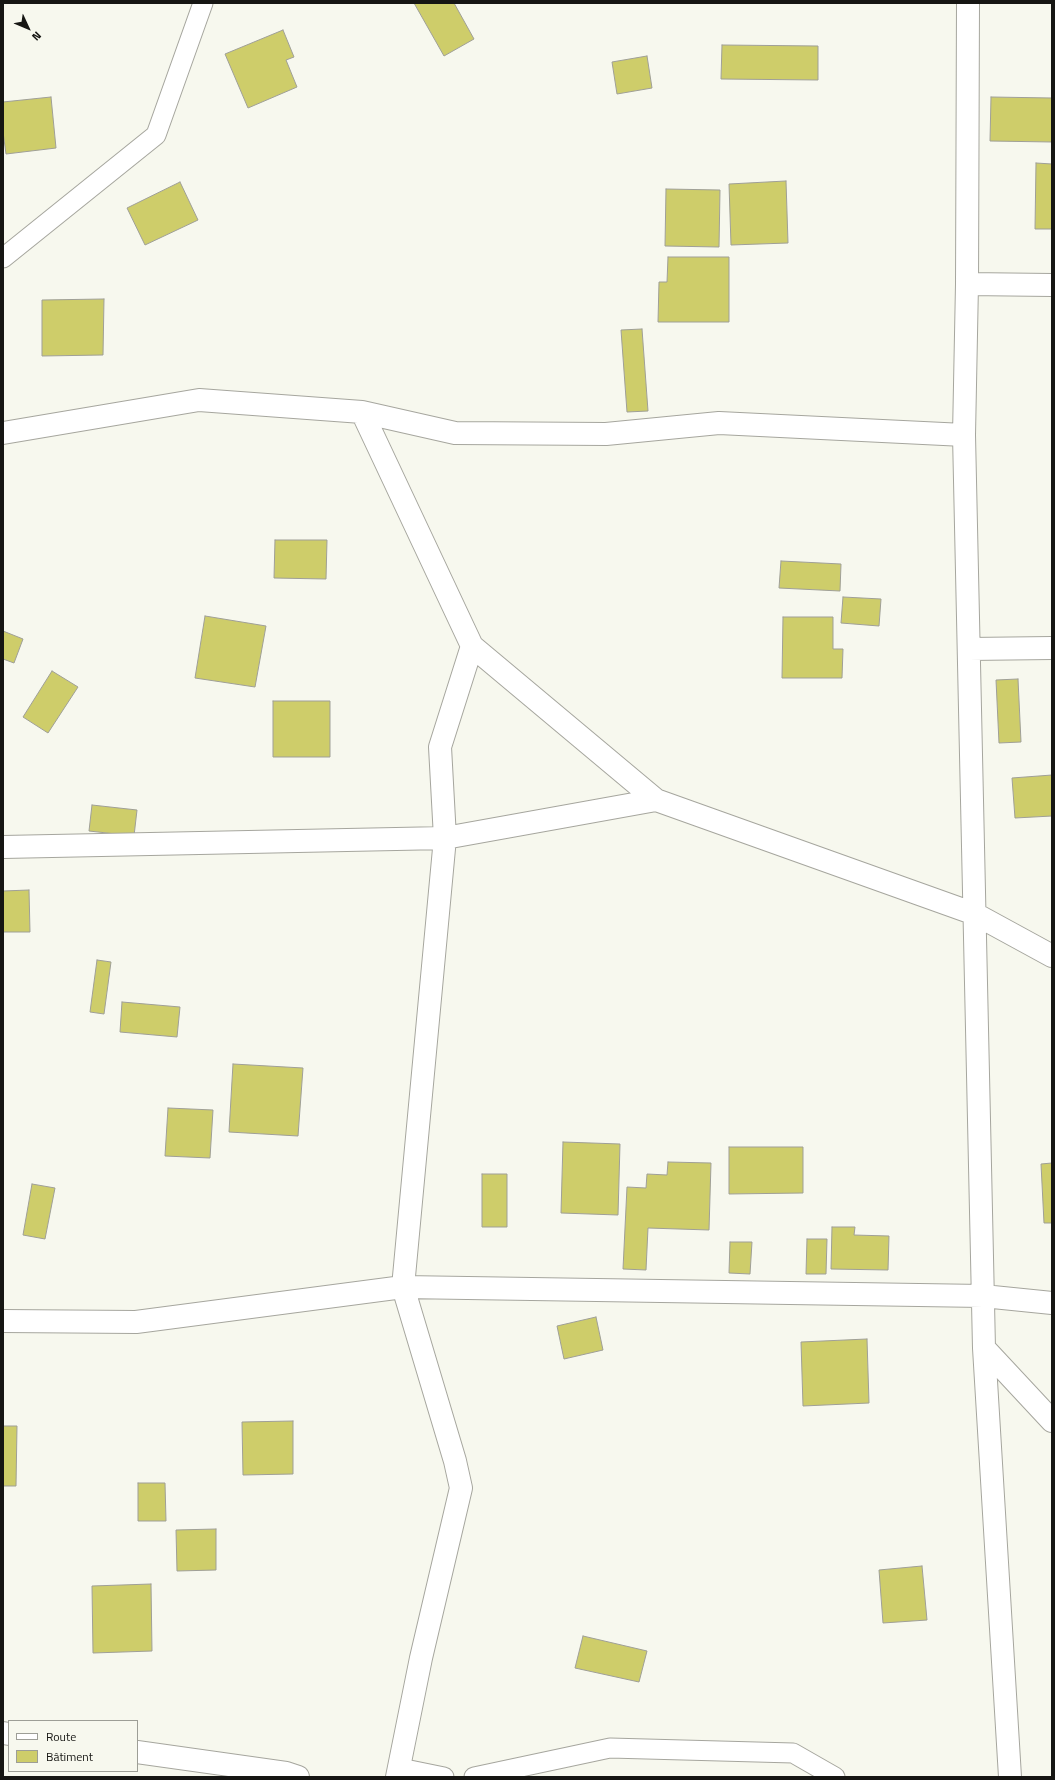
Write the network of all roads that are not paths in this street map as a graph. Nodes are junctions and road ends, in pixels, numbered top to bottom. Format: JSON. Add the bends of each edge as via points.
{"nodes":[{"id":1,"x":203,"y":3,"type":"edge"},
{"id":2,"x":968,"y":3,"type":"edge"},
{"id":3,"x":3,"y":258,"type":"edge"},
{"id":4,"x":967,"y":284,"type":"junction"},
{"id":5,"x":1052,"y":285,"type":"edge"},
{"id":6,"x":362,"y":412,"type":"junction"},
{"id":7,"x":3,"y":433,"type":"edge"},
{"id":8,"x":964,"y":435,"type":"junction"},
{"id":9,"x":472,"y":646,"type":"junction"},
{"id":10,"x":1052,"y":648,"type":"edge"},
{"id":11,"x":969,"y":649,"type":"junction"},
{"id":12,"x":656,"y":800,"type":"junction"},
{"id":13,"x":445,"y":838,"type":"junction"},
{"id":14,"x":3,"y":847,"type":"edge"},
{"id":15,"x":975,"y":914,"type":"junction"},
{"id":16,"x":1052,"y":956,"type":"edge"},
{"id":17,"x":403,"y":1287,"type":"junction"},
{"id":18,"x":983,"y":1296,"type":"junction"},
{"id":19,"x":1052,"y":1303,"type":"edge"},
{"id":20,"x":3,"y":1321,"type":"edge"},
{"id":21,"x":984,"y":1348,"type":"junction"},
{"id":22,"x":1052,"y":1421,"type":"edge"},
{"id":23,"x":138,"y":1752,"type":"edge"},
{"id":24,"x":399,"y":1772,"type":"edge"},
{"id":25,"x":298,"y":1777,"type":"edge"},
{"id":26,"x":444,"y":1777,"type":"edge"},
{"id":27,"x":474,"y":1777,"type":"edge"},
{"id":28,"x":835,"y":1777,"type":"edge"},
{"id":29,"x":1010,"y":1777,"type":"edge"}],
"edges":[{"from":1,"to":3,"type":"lane","via":[[156,135]]},
{"from":2,"to":4,"type":"street"},
{"from":4,"to":5,"type":"street"},
{"from":4,"to":8,"type":"street"},
{"from":6,"to":7,"type":"street","via":[[199,400]]},
{"from":6,"to":8,"type":"street","via":[[455,433],[606,434],[719,422]]},
{"from":6,"to":9,"type":"street"},
{"from":8,"to":11,"type":"street"},
{"from":9,"to":12,"type":"street"},
{"from":9,"to":13,"type":"street","via":[[440,747]]},
{"from":10,"to":11,"type":"street"},
{"from":11,"to":15,"type":"street"},
{"from":12,"to":13,"type":"street"},
{"from":12,"to":15,"type":"street"},
{"from":13,"to":14,"type":"street"},
{"from":13,"to":17,"type":"street"},
{"from":15,"to":16,"type":"street"},
{"from":15,"to":18,"type":"street"},
{"from":17,"to":18,"type":"street"},
{"from":17,"to":20,"type":"street","via":[[136,1322]]},
{"from":17,"to":24,"type":"street","via":[[461,1488],[421,1658]]},
{"from":18,"to":19,"type":"street"},
{"from":18,"to":21,"type":"street"},
{"from":21,"to":22,"type":"street"},
{"from":21,"to":29,"type":"street"},
{"from":23,"to":25,"type":"street","via":[[286,1773]]},
{"from":24,"to":26,"type":"lane"},
{"from":27,"to":28,"type":"lane","via":[[610,1748],[793,1752]]}]}
